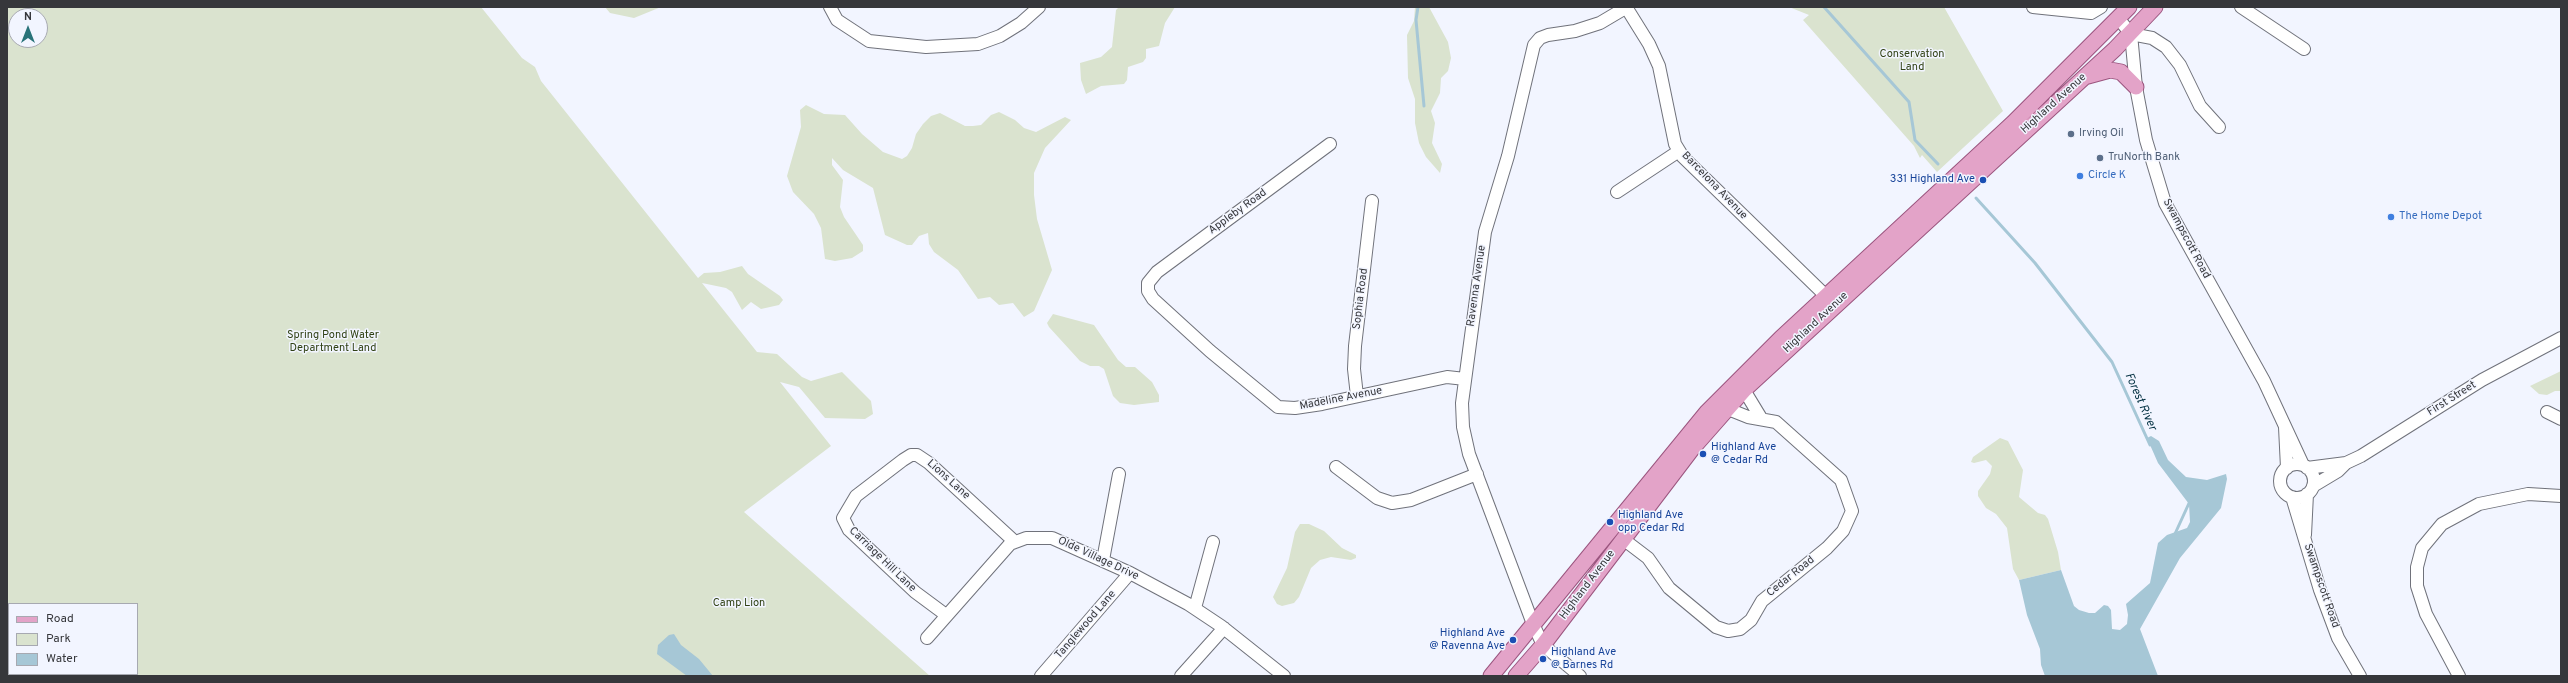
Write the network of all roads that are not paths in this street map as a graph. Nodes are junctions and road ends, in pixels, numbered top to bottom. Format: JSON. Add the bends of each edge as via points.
{"nodes":[{"id":1,"x":830,"y":7,"type":"edge"},
{"id":2,"x":1039,"y":7,"type":"edge"},
{"id":3,"x":1626,"y":7,"type":"edge"},
{"id":4,"x":2033,"y":7,"type":"edge"},
{"id":5,"x":2101,"y":7,"type":"edge"},
{"id":6,"x":2129,"y":7,"type":"edge"},
{"id":7,"x":2155,"y":7,"type":"edge"},
{"id":8,"x":2241,"y":7,"type":"edge"},
{"id":9,"x":2079,"y":9,"type":"edge"},
{"id":10,"x":2118,"y":18,"type":"junction"},
{"id":11,"x":2131,"y":34,"type":"junction"},
{"id":12,"x":2304,"y":49,"type":"dead end"},
{"id":13,"x":2082,"y":79,"type":"junction"},
{"id":14,"x":2136,"y":87,"type":"junction"},
{"id":15,"x":2219,"y":127,"type":"dead end"},
{"id":16,"x":1330,"y":144,"type":"dead end"},
{"id":17,"x":1679,"y":151,"type":"junction"},
{"id":18,"x":1617,"y":192,"type":"dead end"},
{"id":19,"x":1372,"y":200,"type":"dead end"},
{"id":20,"x":1148,"y":283,"type":"joint"},
{"id":21,"x":1826,"y":296,"type":"junction"},
{"id":22,"x":2561,"y":338,"type":"edge"},
{"id":23,"x":1465,"y":379,"type":"junction"},
{"id":24,"x":1744,"y":390,"type":"junction"},
{"id":25,"x":1357,"y":396,"type":"junction"},
{"id":26,"x":1728,"y":408,"type":"junction"},
{"id":27,"x":2547,"y":412,"type":"dead end"},
{"id":28,"x":1761,"y":418,"type":"junction"},
{"id":29,"x":2561,"y":419,"type":"edge"},
{"id":30,"x":2285,"y":426,"type":"junction"},
{"id":31,"x":2346,"y":463,"type":"junction"},
{"id":32,"x":2305,"y":466,"type":"junction"},
{"id":33,"x":1336,"y":467,"type":"dead end"},
{"id":34,"x":2287,"y":468,"type":"junction"},
{"id":35,"x":1120,"y":474,"type":"dead end"},
{"id":36,"x":1477,"y":474,"type":"junction"},
{"id":37,"x":2310,"y":490,"type":"junction"},
{"id":38,"x":856,"y":496,"type":"joint"},
{"id":39,"x":2561,"y":496,"type":"edge"},
{"id":40,"x":2292,"y":497,"type":"junction"},
{"id":41,"x":2304,"y":538,"type":"junction"},
{"id":42,"x":1623,"y":539,"type":"junction"},
{"id":43,"x":1016,"y":542,"type":"junction"},
{"id":44,"x":1213,"y":542,"type":"dead end"},
{"id":45,"x":1103,"y":560,"type":"junction"},
{"id":46,"x":1130,"y":573,"type":"junction"},
{"id":47,"x":1195,"y":608,"type":"junction"},
{"id":48,"x":946,"y":615,"type":"junction"},
{"id":49,"x":1534,"y":624,"type":"junction"},
{"id":50,"x":1224,"y":628,"type":"junction"},
{"id":51,"x":927,"y":638,"type":"dead end"},
{"id":52,"x":1543,"y":645,"type":"junction"},
{"id":53,"x":1041,"y":676,"type":"edge"},
{"id":54,"x":1181,"y":676,"type":"edge"},
{"id":55,"x":1283,"y":676,"type":"edge"},
{"id":56,"x":1491,"y":676,"type":"edge"},
{"id":57,"x":1516,"y":676,"type":"edge"},
{"id":58,"x":1580,"y":676,"type":"edge"},
{"id":59,"x":2360,"y":676,"type":"edge"},
{"id":60,"x":2459,"y":676,"type":"edge"}],
"edges":[{"from":1,"to":2,"type":"street","via":[[837,20],[869,41],[926,47],[978,44],[1021,23]]},
{"from":3,"to":17,"type":"street","name":"Barcelona Avenue","via":[[1649,44],[1659,66],[1675,144]]},
{"from":3,"to":23,"type":"street","name":"Ravenna Avenue","via":[[1585,28],[1540,38],[1534,45],[1508,156],[1485,232]]},
{"from":4,"to":9,"type":"street"},
{"from":5,"to":9,"type":"street","via":[[2091,13]]},
{"from":6,"to":10,"type":"main road","name":"Highland Avenue"},
{"from":7,"to":11,"type":"main road","name":"Highland Avenue"},
{"from":8,"to":12,"type":"street"},
{"from":10,"to":11,"type":"street"},
{"from":10,"to":21,"type":"main road","name":"Highland Avenue","via":[[2013,122]]},
{"from":11,"to":13,"type":"main road","name":"Highland Avenue"},
{"from":11,"to":14,"type":"street","name":"Swampscott Road"},
{"from":11,"to":15,"type":"street","via":[[2152,38],[2166,47],[2180,65],[2200,106]]},
{"from":13,"to":14,"type":"main road","via":[[2110,70],[2121,72]]},
{"from":13,"to":24,"type":"main road","name":"Highland Avenue"},
{"from":14,"to":30,"type":"street","name":"Swampscott Road","via":[[2152,163],[2166,203],[2264,381]]},
{"from":16,"to":20,"type":"street","name":"Appleby Road","via":[[1157,272]]},
{"from":17,"to":18,"type":"street"},
{"from":17,"to":21,"type":"street","name":"Barcelona Avenue","via":[[1706,181]]},
{"from":19,"to":25,"type":"street","name":"Sophia Road","via":[[1355,346],[1354,381]]},
{"from":20,"to":25,"type":"street","name":"Madeline Avenue","via":[[1148,291],[1160,307],[1274,405],[1295,408]]},
{"from":21,"to":49,"type":"main road","name":"Highland Avenue","via":[[1707,412]]},
{"from":22,"to":31,"type":"street","name":"First Street","via":[[2482,380]]},
{"from":23,"to":25,"type":"street","name":"Madeline Avenue","via":[[1447,376]]},
{"from":23,"to":36,"type":"street","name":"Ravenna Avenue","via":[[1463,427]]},
{"from":24,"to":26,"type":"main road","name":"Highland Avenue"},
{"from":24,"to":28,"type":"street"},
{"from":26,"to":28,"type":"street","name":"Cedar Road","via":[[1748,417]]},
{"from":26,"to":42,"type":"main road","name":"Highland Avenue","via":[[1692,449]]},
{"from":27,"to":29,"type":"street"},
{"from":28,"to":42,"type":"street","name":"Cedar Road","via":[[1776,422],[1841,480],[1852,511],[1843,532],[1762,601],[1751,620],[1740,629],[1728,631],[1716,627],[1668,588],[1648,558]]},
{"from":30,"to":32,"type":"street","name":"Swampscott Road"},
{"from":30,"to":34,"type":"street","name":"Swampscott Road"},
{"from":31,"to":32,"type":"street","name":"First Street"},
{"from":31,"to":37,"type":"street","name":"First Street"},
{"from":32,"to":34,"type":"street","via":[[2293,464]]},
{"from":32,"to":37,"type":"street","via":[[2313,475]]},
{"from":33,"to":36,"type":"street","via":[[1377,498],[1392,503],[1411,500]]},
{"from":34,"to":40,"type":"street","via":[[2282,473],[2280,483],[2284,492]]},
{"from":35,"to":45,"type":"street"},
{"from":36,"to":49,"type":"street","name":"Ravenna Avenue"},
{"from":37,"to":40,"type":"street"},
{"from":37,"to":41,"type":"street","name":"Swampscott Road"},
{"from":38,"to":43,"type":"street","name":"Lions Lane","via":[[903,460],[917,455]]},
{"from":38,"to":48,"type":"street","name":"Carriage Hill Lane","via":[[843,518],[849,530],[915,592]]},
{"from":39,"to":60,"type":"street","via":[[2528,494],[2479,504],[2442,524],[2422,548],[2417,567],[2417,586],[2426,614]]},
{"from":40,"to":41,"type":"street","name":"Swampscott Road"},
{"from":41,"to":59,"type":"street","name":"Swampscott Road","via":[[2338,638]]},
{"from":42,"to":52,"type":"main road","name":"Highland Avenue"},
{"from":43,"to":45,"type":"street","name":"Olde Village Drive","via":[[1039,537],[1052,538]]},
{"from":43,"to":48,"type":"street","name":"Olde Village Drive","via":[[1004,550]]},
{"from":44,"to":47,"type":"street"},
{"from":45,"to":46,"type":"street","name":"Olde Village Drive"},
{"from":46,"to":47,"type":"street","name":"Olde Village Drive"},
{"from":46,"to":53,"type":"street","name":"Tanglewood Lane"},
{"from":47,"to":50,"type":"street","name":"Olde Village Drive"},
{"from":48,"to":51,"type":"street","name":"Olde Village Drive"},
{"from":49,"to":52,"type":"street","name":"Ravenna Avenue"},
{"from":49,"to":56,"type":"main road","name":"Highland Avenue"},
{"from":50,"to":54,"type":"street"},
{"from":50,"to":55,"type":"street","name":"Olde Village Drive"},
{"from":52,"to":57,"type":"main road","name":"Highland Avenue"},
{"from":52,"to":58,"type":"street"}]}
